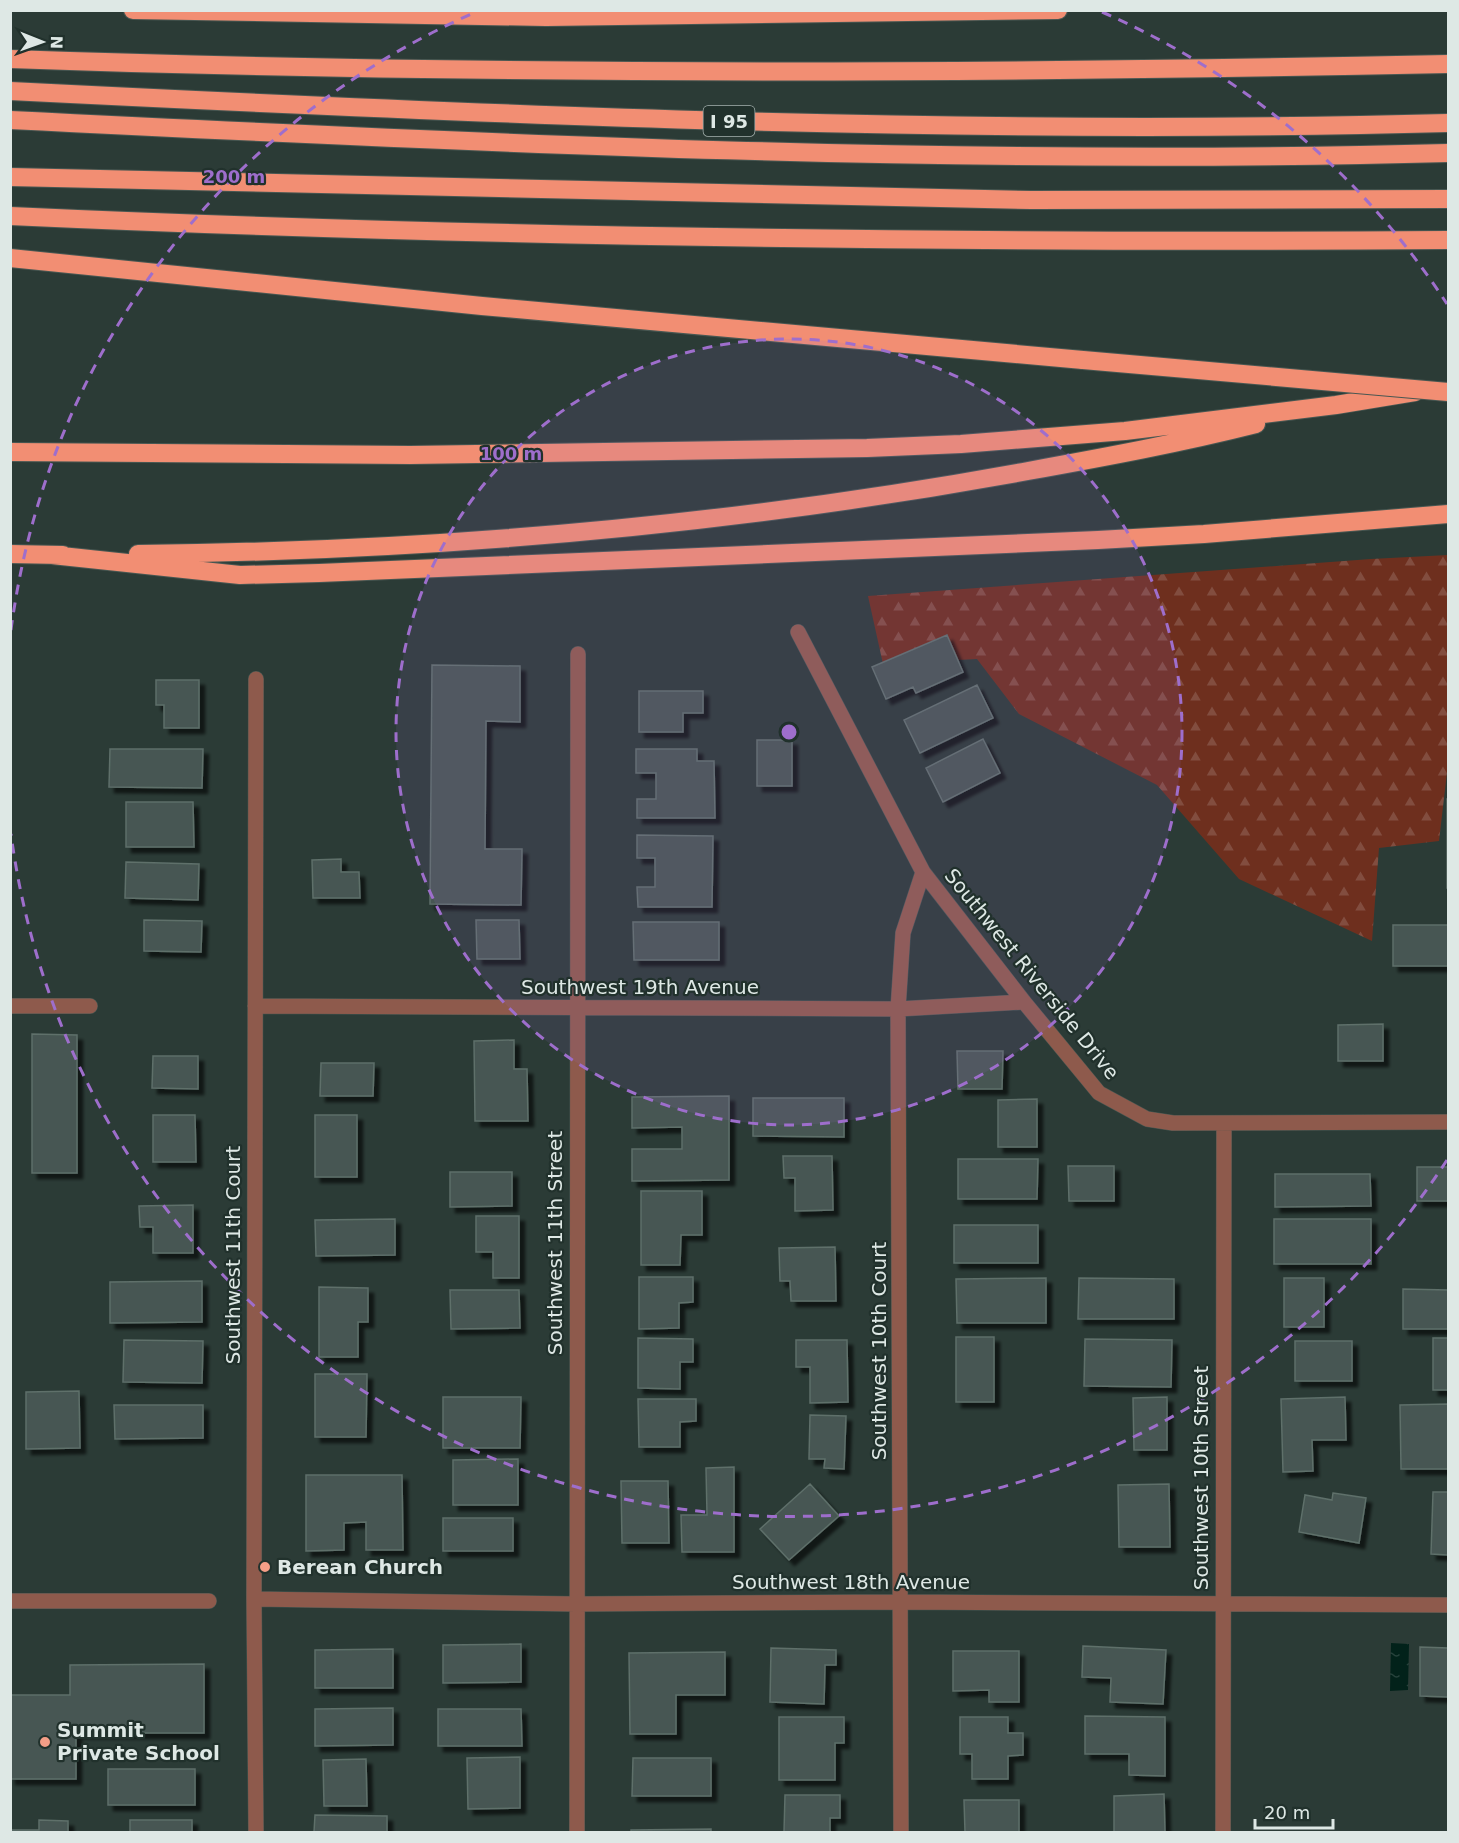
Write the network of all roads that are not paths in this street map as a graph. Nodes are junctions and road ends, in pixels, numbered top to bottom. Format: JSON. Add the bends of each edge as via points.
{"nodes":[{"id":1,"x":133,"y":10,"type":"edge"},
{"id":2,"x":1058,"y":10,"type":"edge"},
{"id":3,"x":10,"y":59,"type":"edge"},
{"id":4,"x":1449,"y":64,"type":"edge"},
{"id":5,"x":10,"y":91,"type":"edge"},
{"id":6,"x":10,"y":120,"type":"edge"},
{"id":7,"x":1449,"y":123,"type":"edge"},
{"id":8,"x":1449,"y":153,"type":"edge"},
{"id":9,"x":10,"y":177,"type":"edge"},
{"id":10,"x":1449,"y":199,"type":"edge"},
{"id":11,"x":10,"y":216,"type":"edge"},
{"id":12,"x":1449,"y":240,"type":"edge"},
{"id":13,"x":10,"y":258,"type":"edge"},
{"id":14,"x":1449,"y":387,"type":"edge"},
{"id":15,"x":1449,"y":392,"type":"edge"},
{"id":16,"x":1336,"y":405,"type":"junction"},
{"id":17,"x":10,"y":452,"type":"edge"},
{"id":18,"x":1449,"y":514,"type":"edge"},
{"id":19,"x":10,"y":554,"type":"edge"},
{"id":20,"x":52,"y":555,"type":"junction"},
{"id":21,"x":798,"y":632,"type":"dead end"},
{"id":22,"x":578,"y":654,"type":"dead end"},
{"id":23,"x":256,"y":678,"type":"dead end"},
{"id":24,"x":923,"y":872,"type":"junction"},
{"id":25,"x":1024,"y":1002,"type":"junction"},
{"id":26,"x":10,"y":1006,"type":"edge"},
{"id":27,"x":90,"y":1006,"type":"dead end"},
{"id":28,"x":255,"y":1006,"type":"junction"},
{"id":29,"x":576,"y":1008,"type":"junction"},
{"id":30,"x":898,"y":1009,"type":"junction"},
{"id":31,"x":1449,"y":1122,"type":"edge"},
{"id":32,"x":1224,"y":1123,"type":"junction"},
{"id":33,"x":254,"y":1599,"type":"junction"},
{"id":34,"x":10,"y":1601,"type":"edge"},
{"id":35,"x":209,"y":1601,"type":"dead end"},
{"id":36,"x":901,"y":1602,"type":"junction"},
{"id":37,"x":576,"y":1604,"type":"junction"},
{"id":38,"x":1222,"y":1605,"type":"junction"},
{"id":39,"x":1449,"y":1605,"type":"edge"},
{"id":40,"x":256,"y":1833,"type":"edge"},
{"id":41,"x":577,"y":1833,"type":"edge"},
{"id":42,"x":901,"y":1833,"type":"edge"},
{"id":43,"x":1223,"y":1833,"type":"edge"}],
"edges":[{"from":1,"to":2,"type":"highway","via":[[580,17]]},
{"from":3,"to":4,"type":"highway","via":[[537,70],[1179,70]]},
{"from":5,"to":7,"type":"highway","number":"I 95","via":[[843,124],[1139,127]]},
{"from":6,"to":8,"type":"highway","via":[[752,151],[1053,156]]},
{"from":9,"to":10,"type":"highway","via":[[1019,199]]},
{"from":11,"to":12,"type":"highway","via":[[521,233],[815,238]]},
{"from":13,"to":15,"type":"highway","bridge":true,"via":[[471,305]]},
{"from":14,"to":16,"type":"highway"},
{"from":16,"to":17,"type":"highway","via":[[1072,436],[867,448],[387,455]]},
{"from":16,"to":20,"type":"highway","via":[[1197,439],[1004,476],[717,519],[403,546]]},
{"from":18,"to":20,"type":"highway","via":[[1098,540],[319,573],[240,574]]},
{"from":19,"to":20,"type":"highway"},
{"from":21,"to":24,"type":"street","name":"Southwest Riverside Drive"},
{"from":22,"to":29,"type":"street","name":"Southwest 11th Street"},
{"from":23,"to":28,"type":"street","name":"Southwest 11th Court"},
{"from":24,"to":25,"type":"street","name":"Southwest Riverside Drive"},
{"from":24,"to":30,"type":"street","name":"Southwest 10th Court","via":[[903,933]]},
{"from":25,"to":30,"type":"street","name":"Southwest 19th Avenue"},
{"from":25,"to":32,"type":"street","name":"Southwest Riverside Drive","via":[[1099,1093],[1147,1119]]},
{"from":26,"to":27,"type":"street"},
{"from":28,"to":29,"type":"street","name":"Southwest 19th Avenue"},
{"from":28,"to":33,"type":"street","name":"Southwest 11th Court"},
{"from":29,"to":30,"type":"street","name":"Southwest 19th Avenue"},
{"from":29,"to":37,"type":"street","name":"Southwest 11th Street"},
{"from":30,"to":36,"type":"street","name":"Southwest 10th Court"},
{"from":31,"to":32,"type":"street","name":"Southwest Riverside Drive"},
{"from":32,"to":38,"type":"street","name":"Southwest 10th Street"},
{"from":33,"to":37,"type":"street","name":"Southwest 18th Avenue"},
{"from":33,"to":40,"type":"street","name":"Southwest 11th Court"},
{"from":34,"to":35,"type":"street"},
{"from":36,"to":37,"type":"street","name":"Southwest 18th Avenue"},
{"from":36,"to":38,"type":"street","name":"Southwest 18th Avenue"},
{"from":36,"to":42,"type":"street","name":"Southwest 10th Court"},
{"from":37,"to":41,"type":"street","name":"Southwest 11th Street"},
{"from":38,"to":39,"type":"street","name":"Southwest 18th Avenue"},
{"from":38,"to":43,"type":"street","name":"Southwest 10th Street"}]}
